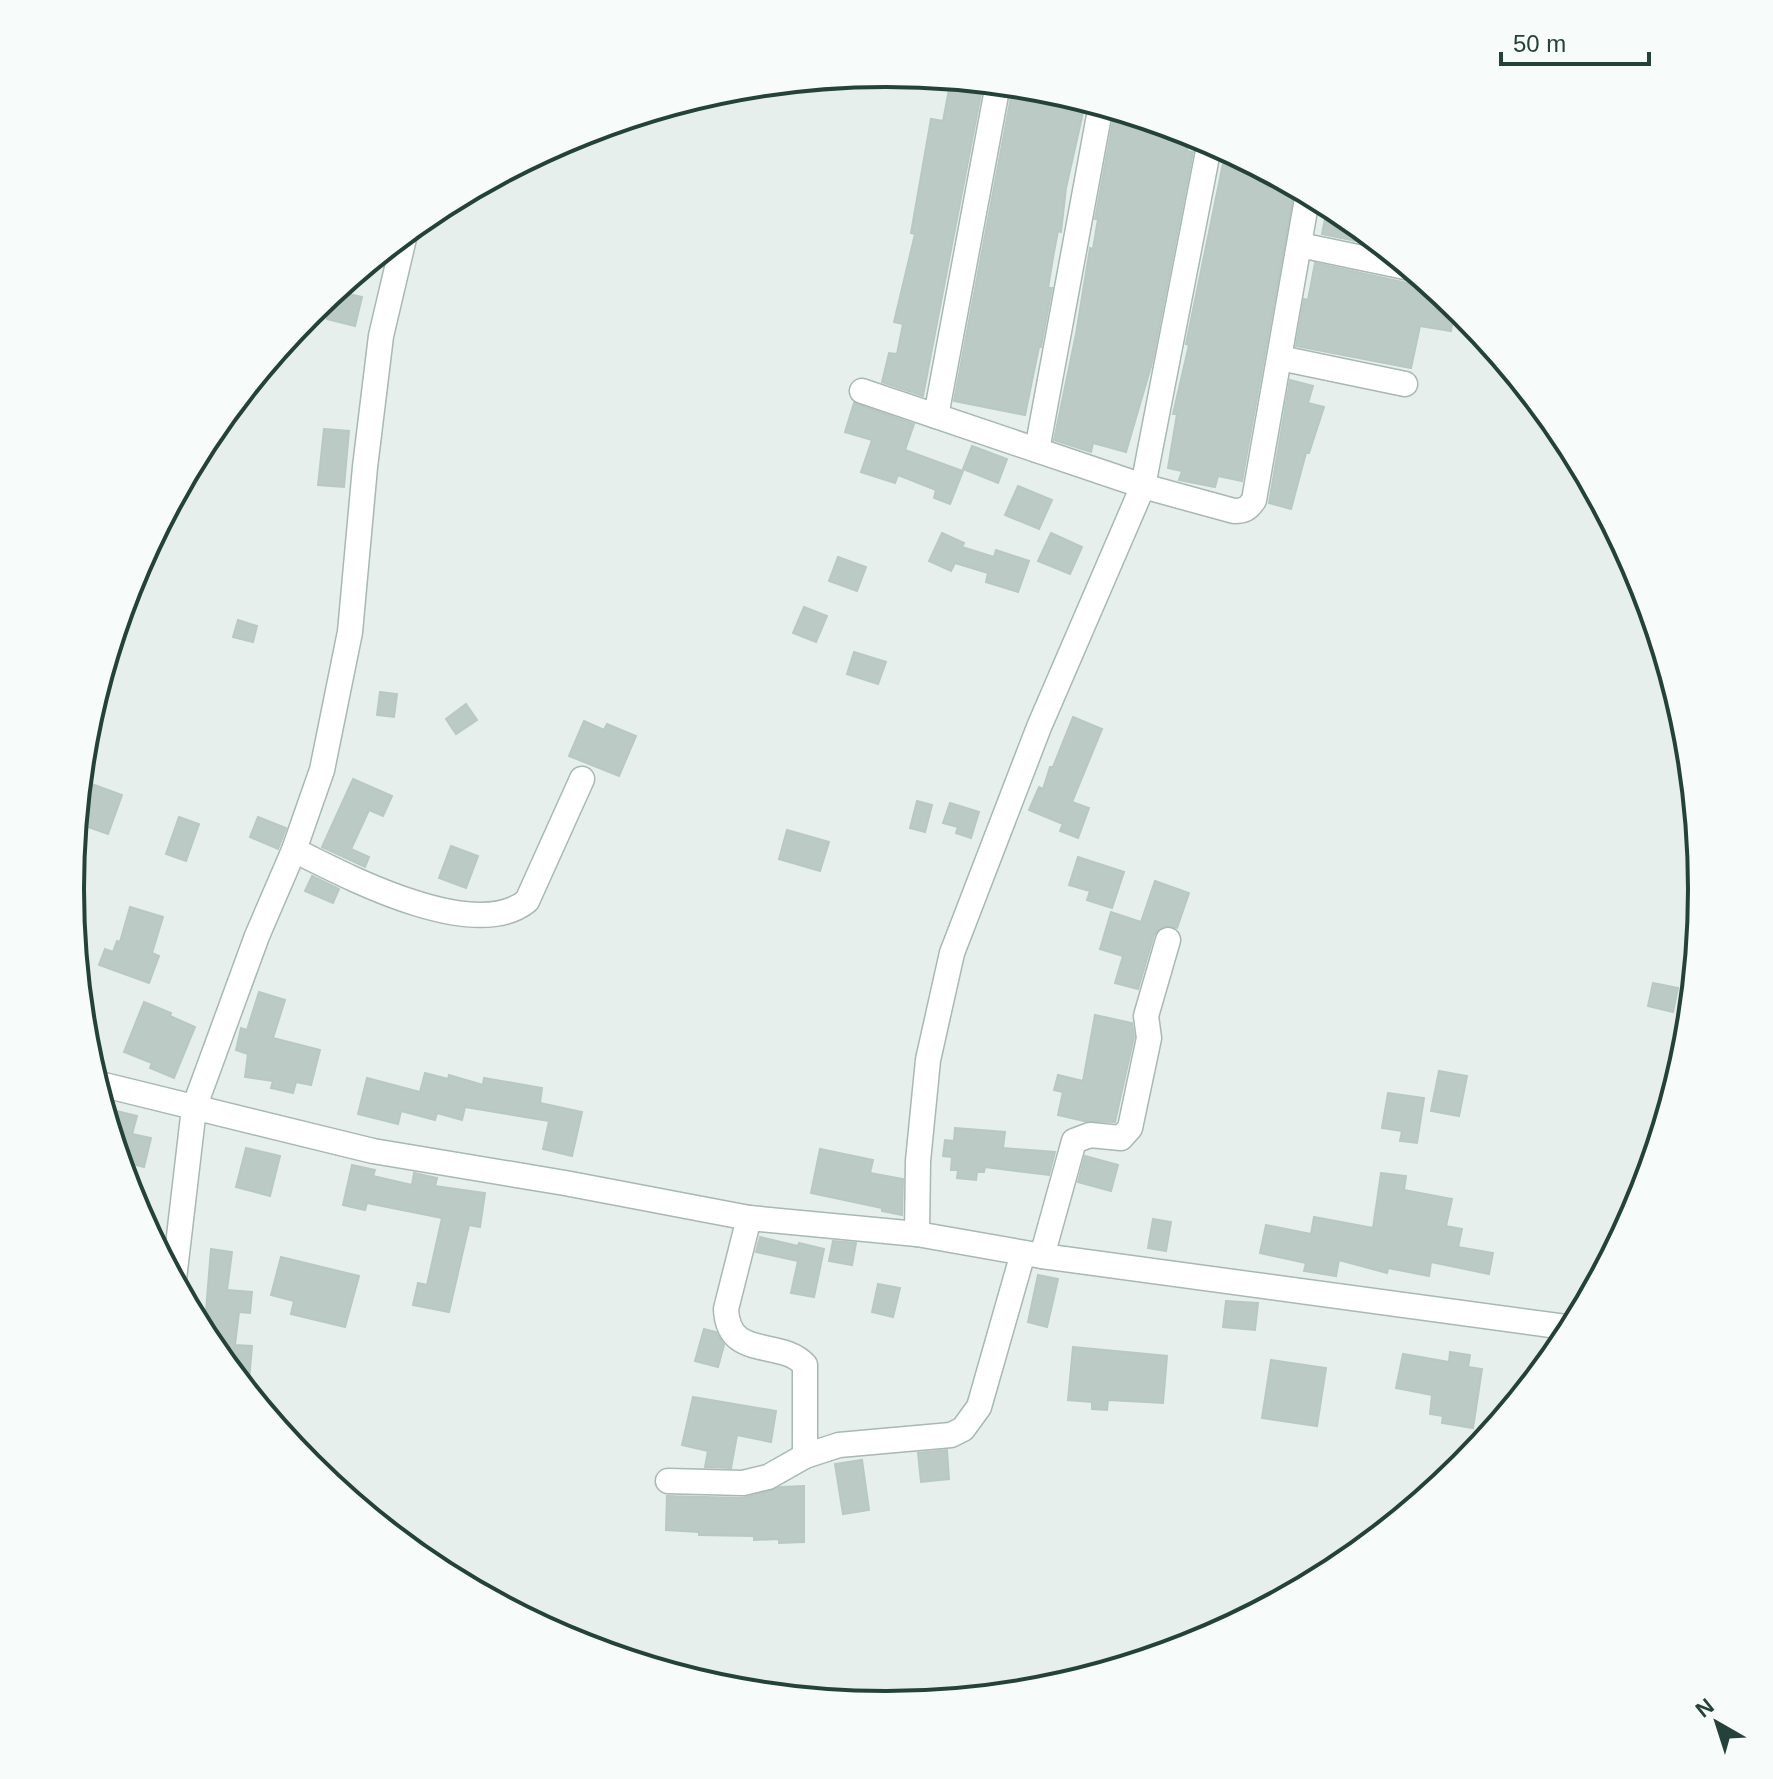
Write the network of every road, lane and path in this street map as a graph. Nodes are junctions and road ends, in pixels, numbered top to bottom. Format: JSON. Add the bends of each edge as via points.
{"nodes":[{"id":1,"x":996,"y":95,"type":"edge"},
{"id":2,"x":1099,"y":116,"type":"edge"},
{"id":3,"x":1207,"y":154,"type":"edge"},
{"id":4,"x":1306,"y":206,"type":"edge"},
{"id":5,"x":1300,"y":245,"type":"junction"},
{"id":6,"x":401,"y":251,"type":"edge"},
{"id":7,"x":1388,"y":263,"type":"edge"},
{"id":8,"x":1280,"y":358,"type":"junction"},
{"id":9,"x":1405,"y":384,"type":"dead end"},
{"id":10,"x":862,"y":391,"type":"dead end"},
{"id":11,"x":936,"y":416,"type":"junction"},
{"id":12,"x":1037,"y":450,"type":"junction"},
{"id":13,"x":1143,"y":486,"type":"junction"},
{"id":14,"x":582,"y":779,"type":"dead end"},
{"id":15,"x":294,"y":850,"type":"junction"},
{"id":16,"x":1168,"y":940,"type":"dead end"},
{"id":17,"x":108,"y":1086,"type":"edge"},
{"id":18,"x":194,"y":1108,"type":"junction"},
{"id":19,"x":749,"y":1218,"type":"junction"},
{"id":20,"x":917,"y":1234,"type":"junction"},
{"id":21,"x":1033,"y":1254,"type":"junction"},
{"id":22,"x":176,"y":1261,"type":"edge"},
{"id":23,"x":1559,"y":1326,"type":"edge"},
{"id":24,"x":805,"y":1456,"type":"junction"},
{"id":25,"x":668,"y":1481,"type":"dead end"}],
"edges":[{"from":1,"to":11,"type":"street"},
{"from":2,"to":12,"type":"street"},
{"from":3,"to":13,"type":"street"},
{"from":4,"to":5,"type":"street"},
{"from":5,"to":7,"type":"street"},
{"from":5,"to":8,"type":"street"},
{"from":6,"to":15,"type":"street","via":[[381,336],[350,632],[322,770]]},
{"from":8,"to":9,"type":"street"},
{"from":8,"to":13,"type":"street","via":[[1249,508],[1234,511]]},
{"from":10,"to":11,"type":"street"},
{"from":11,"to":12,"type":"street"},
{"from":12,"to":13,"type":"street"},
{"from":13,"to":20,"type":"street","via":[[1039,727],[952,953],[928,1060]]},
{"from":14,"to":15,"type":"street","via":[[527,901],[508,910],[460,913],[426,907]]},
{"from":15,"to":18,"type":"street"},
{"from":16,"to":21,"type":"street","via":[[1146,1016],[1149,1038],[1130,1128],[1121,1138],[1090,1135],[1074,1141]]},
{"from":17,"to":18,"type":"street"},
{"from":18,"to":19,"type":"street","via":[[373,1151]]},
{"from":18,"to":22,"type":"street"},
{"from":19,"to":20,"type":"street"},
{"from":19,"to":24,"type":"street","via":[[727,1319],[732,1332],[746,1343],[795,1357],[805,1365]]},
{"from":20,"to":21,"type":"street"},
{"from":21,"to":23,"type":"street"},
{"from":21,"to":24,"type":"street","via":[[979,1407],[963,1429],[938,1438],[839,1445]]},
{"from":24,"to":25,"type":"street","via":[[768,1477],[743,1483]]}]}
